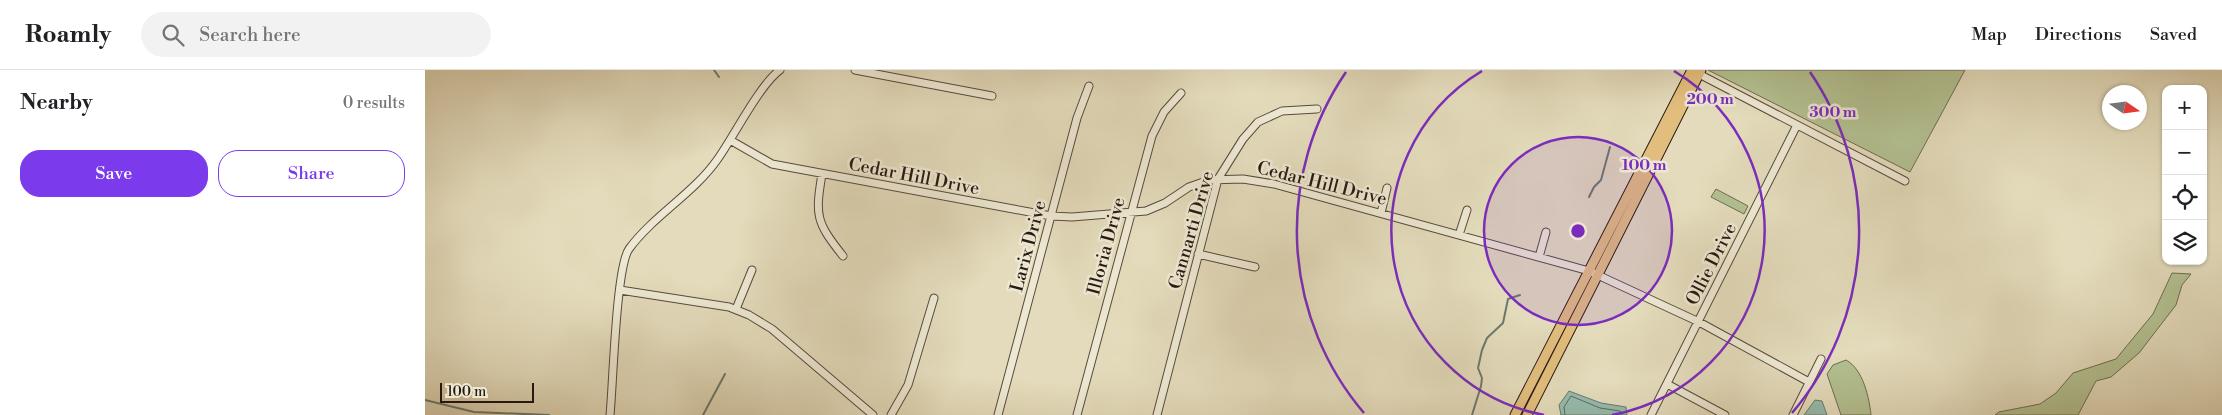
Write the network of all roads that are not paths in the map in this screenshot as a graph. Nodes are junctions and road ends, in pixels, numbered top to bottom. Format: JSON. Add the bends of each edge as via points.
{"nodes":[{"id":1,"x":780,"y":70,"type":"edge"},
{"id":2,"x":855,"y":70,"type":"edge"},
{"id":3,"x":1697,"y":72,"type":"edge"},
{"id":4,"x":1089,"y":86,"type":"dead end"},
{"id":5,"x":1181,"y":93,"type":"dead end"},
{"id":6,"x":992,"y":96,"type":"dead end"},
{"id":7,"x":1317,"y":109,"type":"dead end"},
{"id":8,"x":1797,"y":125,"type":"junction"},
{"id":9,"x":730,"y":140,"type":"junction"},
{"id":10,"x":822,"y":174,"type":"junction"},
{"id":11,"x":1218,"y":180,"type":"junction"},
{"id":12,"x":1905,"y":181,"type":"dead end"},
{"id":13,"x":1387,"y":188,"type":"dead end"},
{"id":14,"x":1467,"y":210,"type":"dead end"},
{"id":15,"x":1131,"y":212,"type":"junction"},
{"id":16,"x":1381,"y":213,"type":"junction"},
{"id":17,"x":1051,"y":216,"type":"junction"},
{"id":18,"x":1546,"y":232,"type":"dead end"},
{"id":19,"x":1459,"y":235,"type":"junction"},
{"id":20,"x":1198,"y":254,"type":"junction"},
{"id":21,"x":843,"y":256,"type":"dead end"},
{"id":22,"x":1539,"y":257,"type":"junction"},
{"id":23,"x":1255,"y":267,"type":"dead end"},
{"id":24,"x":752,"y":270,"type":"dead end"},
{"id":25,"x":1589,"y":271,"type":"junction"},
{"id":26,"x":1598,"y":276,"type":"junction"},
{"id":27,"x":620,"y":290,"type":"junction"},
{"id":28,"x":934,"y":298,"type":"dead end"},
{"id":29,"x":736,"y":309,"type":"junction"},
{"id":30,"x":1699,"y":322,"type":"junction"},
{"id":31,"x":1555,"y":338,"type":"junction"},
{"id":32,"x":1821,"y":359,"type":"dead end"},
{"id":33,"x":1809,"y":382,"type":"junction"},
{"id":34,"x":1667,"y":384,"type":"junction"},
{"id":35,"x":610,"y":415,"type":"edge"},
{"id":36,"x":873,"y":415,"type":"edge"},
{"id":37,"x":891,"y":415,"type":"edge"},
{"id":38,"x":998,"y":415,"type":"edge"},
{"id":39,"x":1077,"y":415,"type":"edge"},
{"id":40,"x":1157,"y":415,"type":"edge"},
{"id":41,"x":1515,"y":415,"type":"edge"},
{"id":42,"x":1522,"y":415,"type":"edge"},
{"id":43,"x":1527,"y":415,"type":"edge"},
{"id":44,"x":1651,"y":415,"type":"edge"},
{"id":45,"x":1725,"y":415,"type":"edge"},
{"id":46,"x":1793,"y":415,"type":"edge"}],
"edges":[{"from":1,"to":9,"type":"street"},
{"from":2,"to":6,"type":"street"},
{"from":3,"to":8,"type":"street"},
{"from":3,"to":25,"type":"main road"},
{"from":3,"to":26,"type":"main road"},
{"from":4,"to":17,"type":"street","name":"Larix Drive","via":[[1079,111]]},
{"from":5,"to":15,"type":"street","name":"Illoria Drive","via":[[1164,112],[1152,136]]},
{"from":7,"to":11,"type":"street","name":"Cannarti Drive","via":[[1282,111],[1258,122],[1243,139]]},
{"from":8,"to":12,"type":"street"},
{"from":8,"to":30,"type":"street","name":"Ollie Drive"},
{"from":9,"to":10,"type":"street","name":"Cedar Hill Drive","via":[[772,164]]},
{"from":9,"to":27,"type":"street","via":[[708,170],[629,250],[623,263]]},
{"from":10,"to":17,"type":"street","name":"Cedar Hill Drive"},
{"from":10,"to":21,"type":"street","via":[[819,219],[827,236]]},
{"from":11,"to":15,"type":"street","name":"Cedar Hill Drive","via":[[1189,186],[1155,208]]},
{"from":11,"to":16,"type":"street","name":"Cedar Hill Drive","via":[[1269,182]]},
{"from":11,"to":20,"type":"street","name":"Cannarti Drive"},
{"from":13,"to":16,"type":"street"},
{"from":14,"to":19,"type":"street"},
{"from":15,"to":17,"type":"street","name":"Cedar Hill Drive"},
{"from":15,"to":39,"type":"street","name":"Illoria Drive"},
{"from":16,"to":19,"type":"street","name":"Cedar Hill Drive"},
{"from":17,"to":38,"type":"street","name":"Larix Drive"},
{"from":18,"to":22,"type":"street"},
{"from":19,"to":22,"type":"street","name":"Cedar Hill Drive"},
{"from":20,"to":23,"type":"street"},
{"from":20,"to":40,"type":"street","name":"Cannarti Drive"},
{"from":22,"to":25,"type":"street","name":"Cedar Hill Drive"},
{"from":24,"to":29,"type":"street"},
{"from":25,"to":26,"type":"street","name":"Cedar Hill Drive"},
{"from":25,"to":31,"type":"main road"},
{"from":26,"to":30,"type":"street","name":"Cedar Hill Drive"},
{"from":26,"to":43,"type":"main road"},
{"from":27,"to":29,"type":"street"},
{"from":27,"to":35,"type":"street"},
{"from":28,"to":37,"type":"street","via":[[908,385]]},
{"from":29,"to":36,"type":"street","via":[[772,329]]},
{"from":30,"to":33,"type":"street","name":"Cedar Hill Drive"},
{"from":30,"to":34,"type":"street","name":"Ollie Drive"},
{"from":31,"to":41,"type":"main road"},
{"from":31,"to":42,"type":"main road","via":[[1552,355]]},
{"from":32,"to":33,"type":"street"},
{"from":33,"to":46,"type":"street"},
{"from":34,"to":44,"type":"street","name":"Ollie Drive"},
{"from":34,"to":45,"type":"street"}]}
